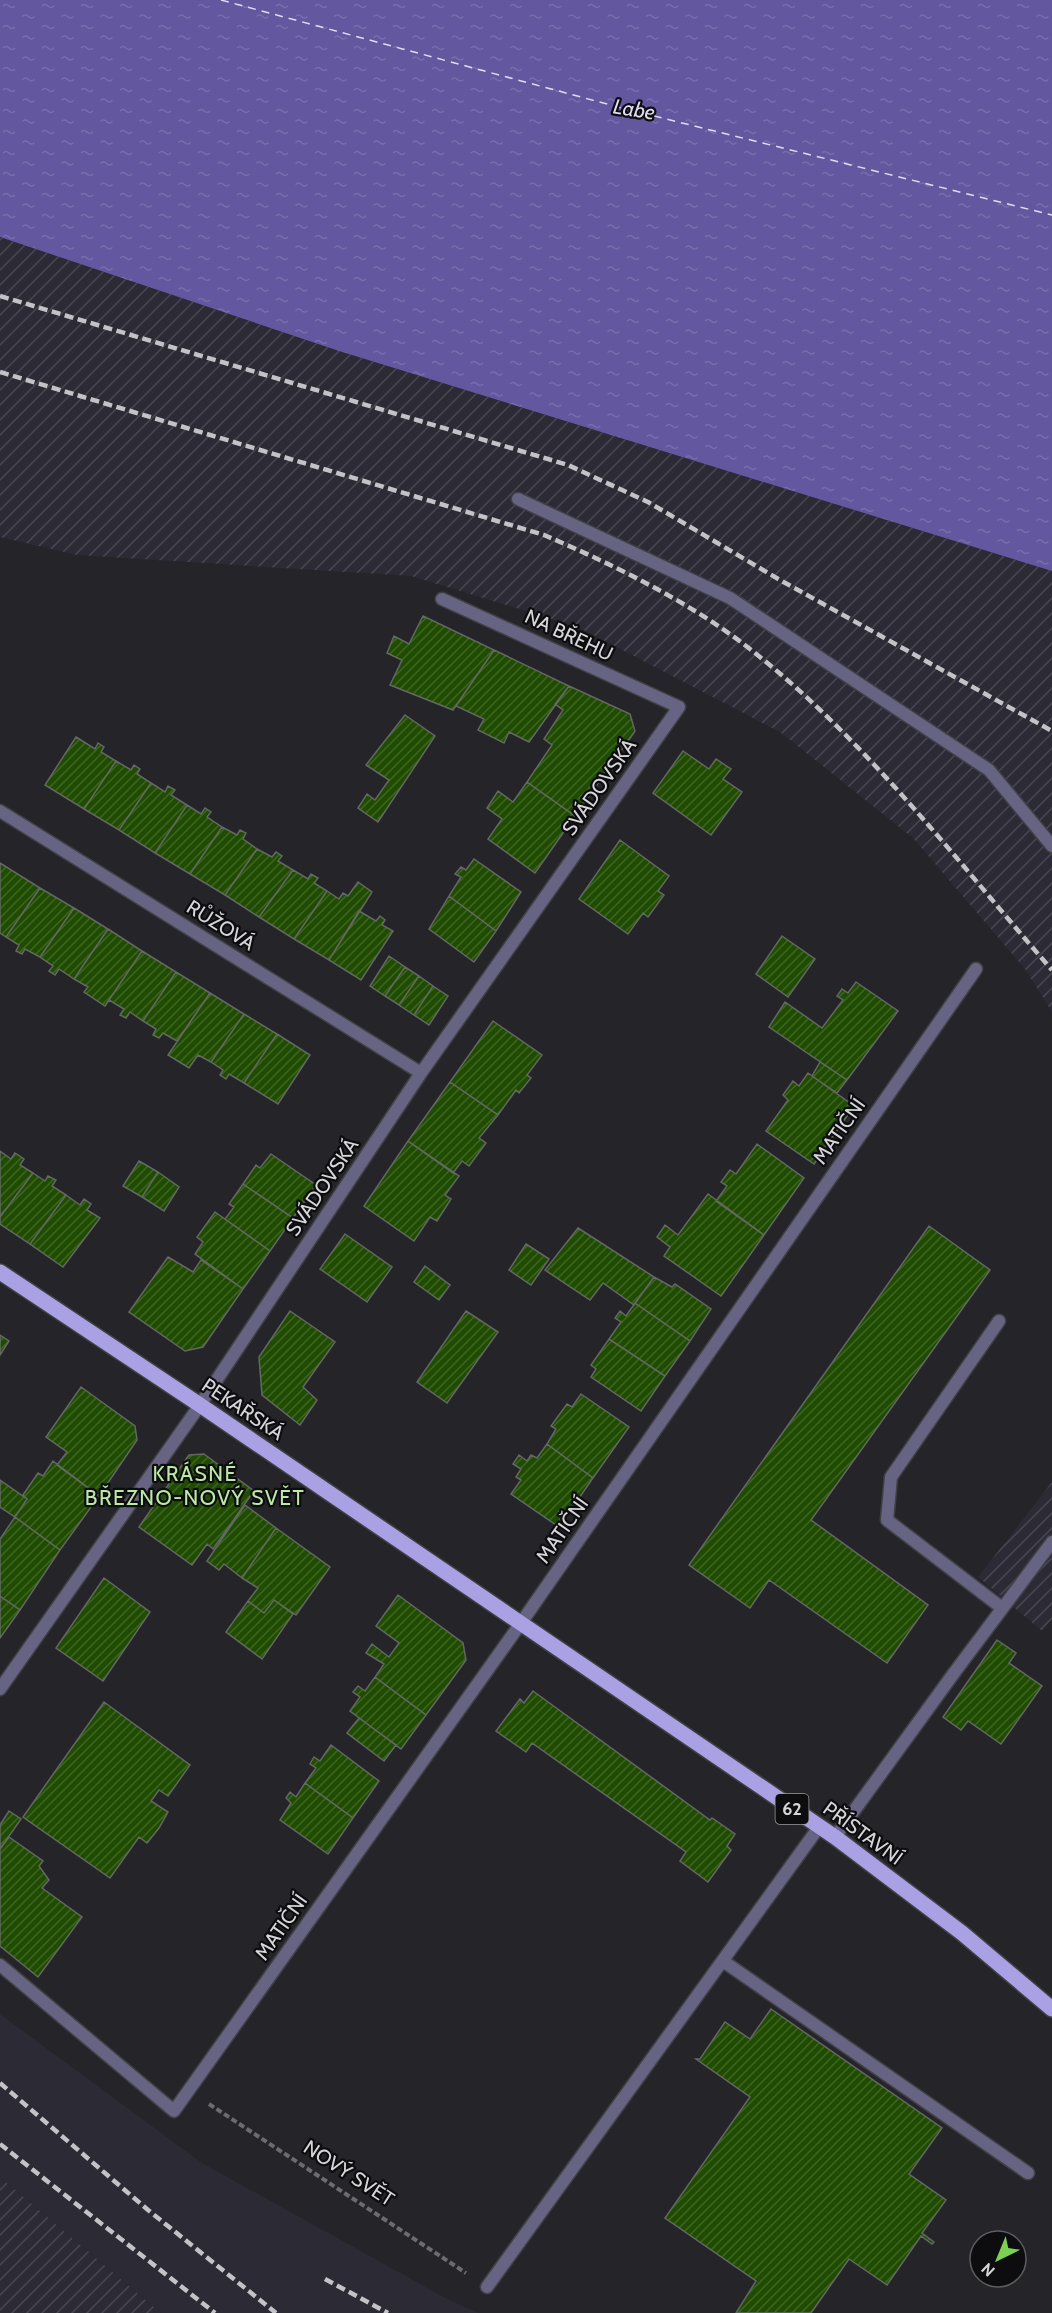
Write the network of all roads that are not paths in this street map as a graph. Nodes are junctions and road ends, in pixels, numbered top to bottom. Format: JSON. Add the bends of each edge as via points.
{"nodes":[{"id":1,"x":519,"y":499,"type":"dead end"},
{"id":2,"x":442,"y":598,"type":"dead end"},
{"id":3,"x":679,"y":707,"type":"joint"},
{"id":4,"x":0,"y":811,"type":"edge"},
{"id":5,"x":1052,"y":846,"type":"edge"},
{"id":6,"x":976,"y":969,"type":"dead end"},
{"id":7,"x":421,"y":1073,"type":"junction"},
{"id":8,"x":0,"y":1272,"type":"edge"},
{"id":9,"x":999,"y":1322,"type":"dead end"},
{"id":10,"x":200,"y":1405,"type":"junction"},
{"id":11,"x":1052,"y":1542,"type":"edge"},
{"id":12,"x":1002,"y":1608,"type":"junction"},
{"id":13,"x":521,"y":1623,"type":"junction"},
{"id":14,"x":0,"y":1689,"type":"edge"},
{"id":15,"x":819,"y":1827,"type":"junction"},
{"id":16,"x":835,"y":1837,"type":"junction"},
{"id":17,"x":723,"y":1961,"type":"junction"},
{"id":18,"x":0,"y":1965,"type":"edge"},
{"id":19,"x":1052,"y":2009,"type":"edge"},
{"id":20,"x":1028,"y":2174,"type":"dead end"},
{"id":21,"x":487,"y":2287,"type":"road end"}],
"edges":[{"from":1,"to":5,"type":"street","via":[[730,598],[989,770]]},
{"from":2,"to":3,"type":"street","name":"NA BŘEHU"},
{"from":3,"to":7,"type":"street","name":"SVÁDOVSKÁ"},
{"from":4,"to":7,"type":"street","name":"RŮŽOVÁ"},
{"from":6,"to":13,"type":"street","name":"MATIČNÍ"},
{"from":7,"to":10,"type":"street","name":"SVÁDOVSKÁ"},
{"from":8,"to":10,"type":"main road","name":"PEKAŘSKÁ","number":"62"},
{"from":9,"to":12,"type":"street","via":[[891,1476],[887,1520]]},
{"from":10,"to":13,"type":"main road","name":"PEKAŘSKÁ","number":"62"},
{"from":10,"to":14,"type":"street","name":"SVÁDOVSKÁ"},
{"from":11,"to":12,"type":"street"},
{"from":12,"to":16,"type":"street"},
{"from":13,"to":15,"type":"main road","name":"PŘÍSTAVNÍ","number":"62"},
{"from":13,"to":18,"type":"street","name":"MATIČNÍ","via":[[174,2111]]},
{"from":15,"to":16,"type":"main road","name":"PŘÍSTAVNÍ","number":"62"},
{"from":15,"to":17,"type":"street"},
{"from":16,"to":19,"type":"main road","name":"PŘÍSTAVNÍ","number":"62","via":[[962,1933]]},
{"from":17,"to":20,"type":"street"},
{"from":17,"to":21,"type":"street"}]}
